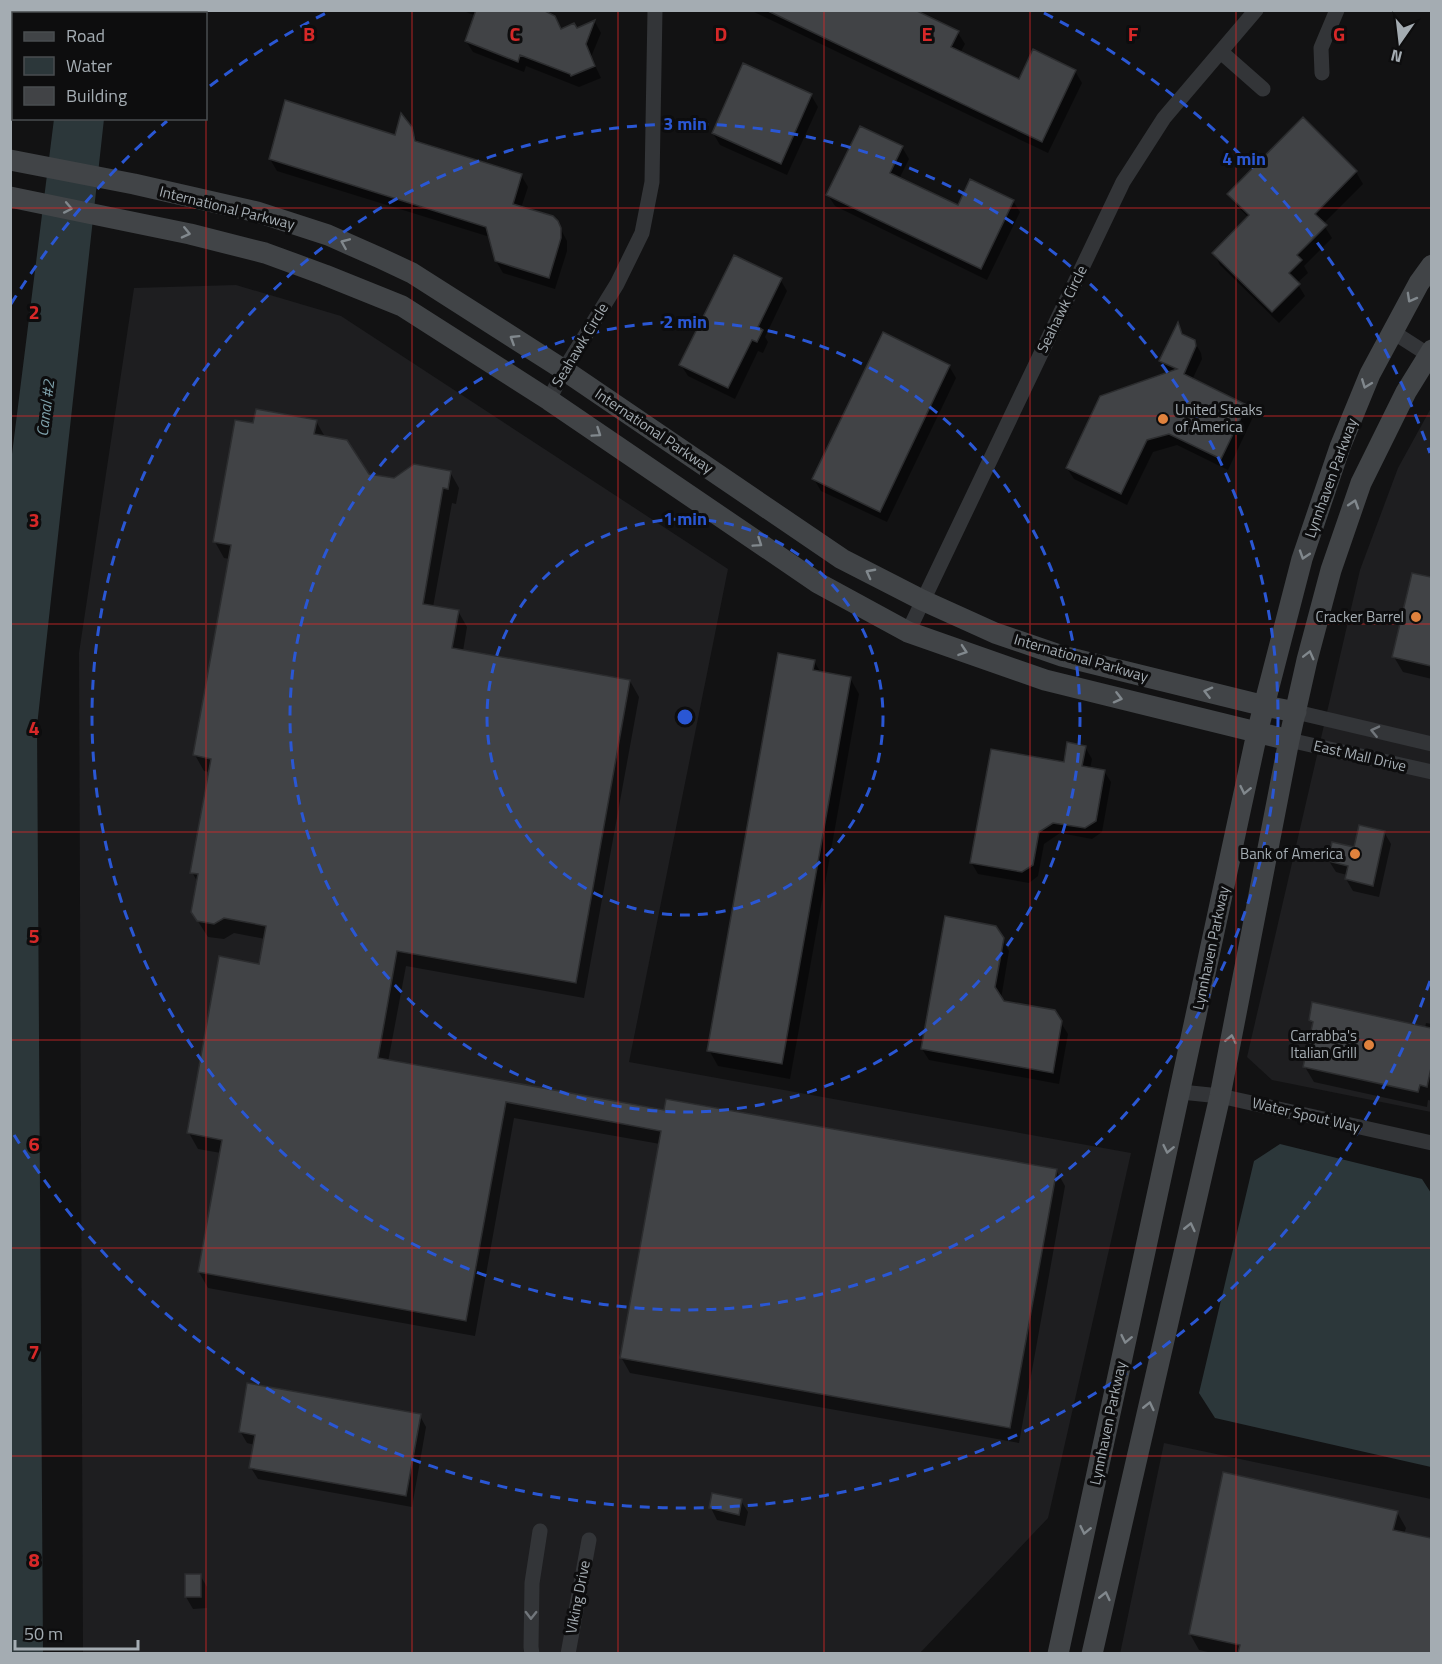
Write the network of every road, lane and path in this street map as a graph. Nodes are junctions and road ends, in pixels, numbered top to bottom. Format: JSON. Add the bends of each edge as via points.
{"nodes":[{"id":1,"x":654,"y":10,"type":"edge"},
{"id":2,"x":1256,"y":10,"type":"edge"},
{"id":3,"x":1337,"y":10,"type":"edge"},
{"id":4,"x":1221,"y":52,"type":"junction"},
{"id":5,"x":1322,"y":72,"type":"dead end"},
{"id":6,"x":1263,"y":89,"type":"dead end"},
{"id":7,"x":13,"y":161,"type":"edge"},
{"id":8,"x":10,"y":197,"type":"edge"},
{"id":9,"x":1431,"y":265,"type":"edge"},
{"id":10,"x":1392,"y":332,"type":"junction"},
{"id":11,"x":1430,"y":354,"type":"edge"},
{"id":12,"x":564,"y":370,"type":"junction"},
{"id":13,"x":549,"y":400,"type":"junction"},
{"id":14,"x":922,"y":600,"type":"junction"},
{"id":15,"x":908,"y":632,"type":"junction"},
{"id":16,"x":1265,"y":706,"type":"junction"},
{"id":17,"x":1296,"y":712,"type":"junction"},
{"id":18,"x":1257,"y":733,"type":"junction"},
{"id":19,"x":1288,"y":740,"type":"junction"},
{"id":20,"x":1431,"y":744,"type":"edge"},
{"id":21,"x":1431,"y":772,"type":"edge"},
{"id":22,"x":1181,"y":1092,"type":"junction"},
{"id":23,"x":1220,"y":1096,"type":"junction"},
{"id":24,"x":1431,"y":1143,"type":"edge"},
{"id":25,"x":540,"y":1531,"type":"dead end"},
{"id":26,"x":589,"y":1540,"type":"dead end"},
{"id":27,"x":532,"y":1653,"type":"edge"},
{"id":28,"x":568,"y":1653,"type":"edge"},
{"id":29,"x":1058,"y":1653,"type":"edge"},
{"id":30,"x":1092,"y":1653,"type":"edge"}],
"edges":[{"from":1,"to":12,"type":"street","name":"Seahawk Circle","via":[[652,182],[642,233],[617,284]]},
{"from":2,"to":4,"type":"street","name":"Seahawk Circle"},
{"from":3,"to":5,"type":"street","via":[[1321,48]]},
{"from":4,"to":6,"type":"street"},
{"from":4,"to":14,"type":"street","name":"Seahawk Circle","via":[[1164,118],[1123,182]]},
{"from":12,"to":7,"type":"main road","name":"International Parkway","one_way":true,"via":[[411,273],[328,235],[257,212]]},
{"from":8,"to":13,"type":"main road","name":"International Parkway","one_way":true,"via":[[190,234],[265,253],[325,275],[402,306]]},
{"from":9,"to":10,"type":"main road","name":"Lynnhaven Parkway","one_way":true},
{"from":10,"to":11,"type":"street"},
{"from":10,"to":16,"type":"main road","name":"Lynnhaven Parkway","one_way":true,"via":[[1340,447],[1302,560]]},
{"from":17,"to":11,"type":"main road","name":"Lynnhaven Parkway","one_way":true,"via":[[1331,570],[1361,483],[1406,392]]},
{"from":12,"to":13,"type":"street","name":"Seahawk Circle"},
{"from":14,"to":12,"type":"main road","name":"International Parkway","one_way":true,"via":[[842,559]]},
{"from":13,"to":15,"type":"main road","name":"International Parkway","one_way":true,"via":[[818,583]]},
{"from":14,"to":15,"type":"street","name":"Seahawk Circle"},
{"from":16,"to":14,"type":"main road","name":"International Parkway","one_way":true,"via":[[1062,656],[995,633]]},
{"from":15,"to":18,"type":"main road","name":"International Parkway","one_way":true,"via":[[1045,680]]},
{"from":16,"to":17,"type":"main road","name":"International Parkway"},
{"from":16,"to":18,"type":"main road","name":"Lynnhaven Parkway"},
{"from":17,"to":19,"type":"main road","name":"Lynnhaven Parkway"},
{"from":20,"to":17,"type":"street","name":"East Mall Drive","one_way":true},
{"from":18,"to":19,"type":"main road","name":"International Parkway"},
{"from":18,"to":22,"type":"main road","name":"Lynnhaven Parkway","one_way":true},
{"from":19,"to":21,"type":"street","name":"East Mall Drive"},
{"from":23,"to":19,"type":"main road","name":"Lynnhaven Parkway","one_way":true},
{"from":22,"to":23,"type":"street","name":"Water Spout Way"},
{"from":22,"to":29,"type":"main road","name":"Lynnhaven Parkway","one_way":true},
{"from":23,"to":24,"type":"street","name":"Water Spout Way"},
{"from":30,"to":23,"type":"main road","name":"Lynnhaven Parkway","one_way":true},
{"from":25,"to":27,"type":"street","one_way":true,"via":[[531,1583]]},
{"from":26,"to":28,"type":"street","name":"Viking Drive"}]}
